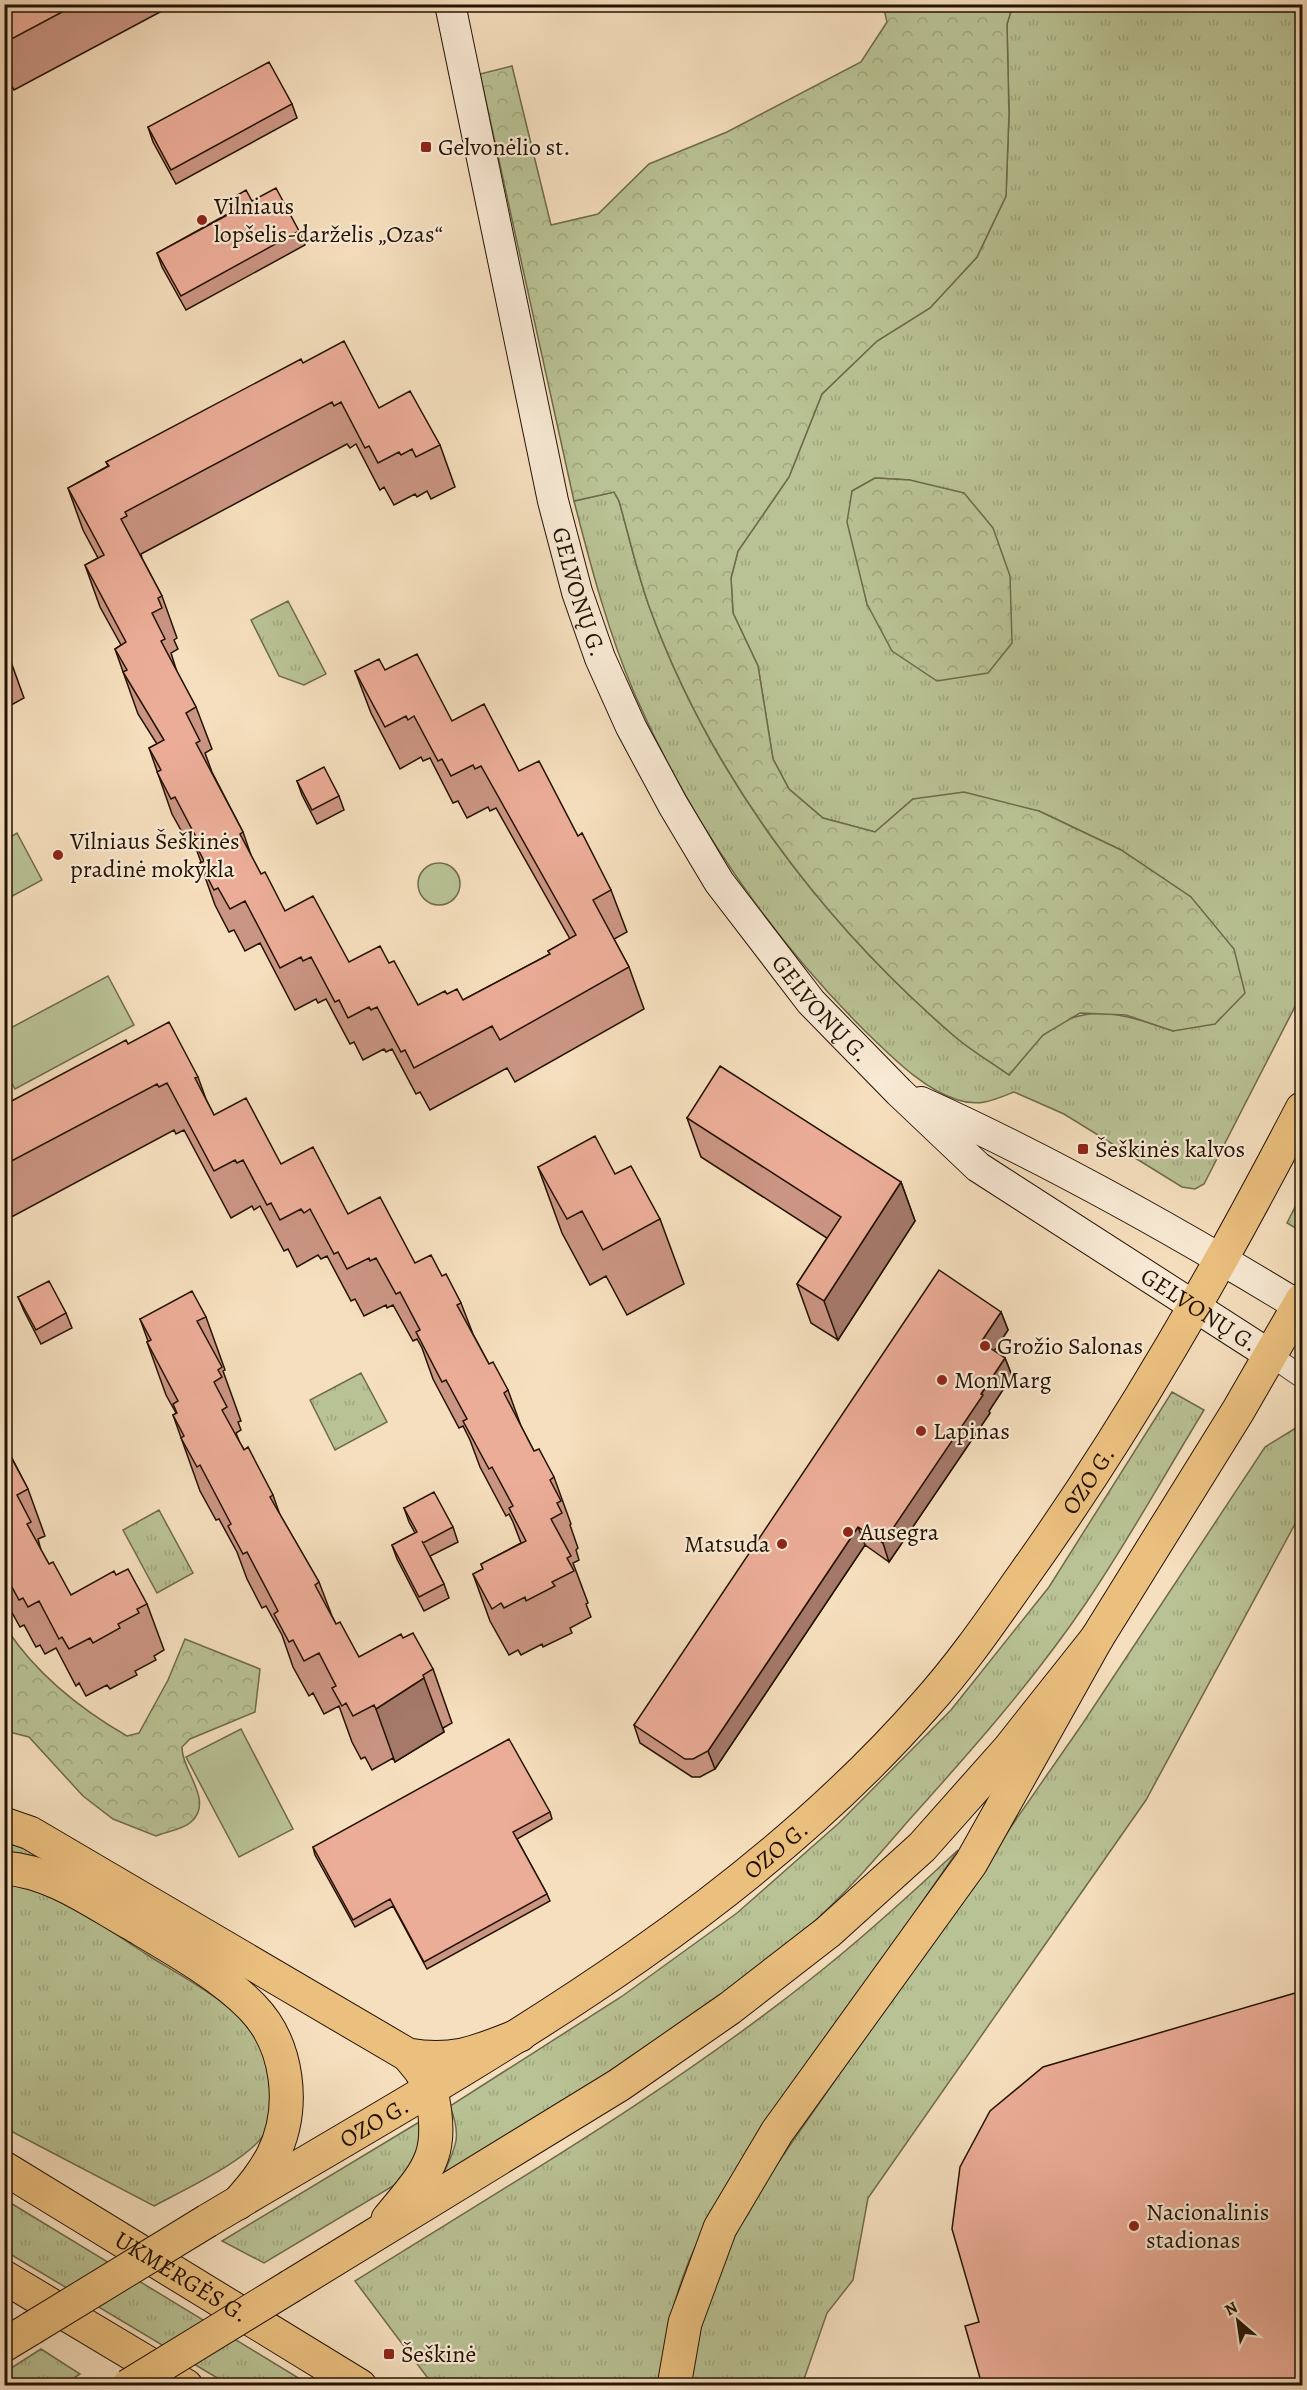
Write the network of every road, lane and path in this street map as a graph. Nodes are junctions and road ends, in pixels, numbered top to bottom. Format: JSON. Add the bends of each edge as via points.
{"nodes":[{"id":1,"x":450,"y":4,"type":"edge"},
{"id":2,"x":899,"y":1092,"type":"junction"},
{"id":3,"x":1302,"y":1109,"type":"edge"},
{"id":4,"x":1222,"y":1259,"type":"junction"},
{"id":5,"x":1301,"y":1305,"type":"edge"},
{"id":6,"x":1195,"y":1306,"type":"junction"},
{"id":7,"x":1270,"y":1355,"type":"junction"},
{"id":8,"x":1302,"y":1377,"type":"edge"},
{"id":9,"x":1097,"y":1638,"type":"junction"},
{"id":10,"x":4,"y":1824,"type":"edge"},
{"id":11,"x":4,"y":1868,"type":"edge"},
{"id":12,"x":520,"y":2035,"type":"junction"},
{"id":13,"x":408,"y":2055,"type":"junction"},
{"id":14,"x":431,"y":2090,"type":"junction"},
{"id":15,"x":4,"y":2168,"type":"edge"},
{"id":16,"x":238,"y":2203,"type":"junction"},
{"id":17,"x":374,"y":2236,"type":"junction"},
{"id":18,"x":4,"y":2277,"type":"edge"},
{"id":19,"x":4,"y":2345,"type":"edge"},
{"id":20,"x":129,"y":2385,"type":"edge"},
{"id":21,"x":186,"y":2385,"type":"edge"},
{"id":22,"x":360,"y":2385,"type":"edge"},
{"id":23,"x":674,"y":2385,"type":"edge"}],
"edges":[{"from":1,"to":2,"type":"main road","name":"GELVONŲ G.","via":[[553,501],[577,592],[600,658],[636,737],[720,882],[811,1002]]},
{"from":2,"to":4,"type":"main road","name":"GELVONŲ G.","via":[[1049,1164]]},
{"from":2,"to":6,"type":"main road","name":"GELVONŲ G.","via":[[978,1167]]},
{"from":3,"to":4,"type":"main road","name":"OZO G."},
{"from":4,"to":5,"type":"main road","name":"GELVONŲ G."},
{"from":4,"to":6,"type":"main road","name":"OZO G."},
{"from":5,"to":7,"type":"main road"},
{"from":6,"to":7,"type":"main road","name":"GELVONŲ G."},
{"from":6,"to":12,"type":"main road","name":"OZO G.","via":[[1068,1512],[968,1653],[926,1705],[823,1808],[723,1894]]},
{"from":7,"to":8,"type":"street"},
{"from":7,"to":9,"type":"main road"},
{"from":9,"to":17,"type":"main road","via":[[1009,1749],[922,1847],[828,1932],[730,2008],[619,2085]]},
{"from":9,"to":23,"type":"main road","via":[[971,1863],[777,2132],[720,2228],[685,2323]]},
{"from":10,"to":13,"type":"main road","via":[[30,1833]]},
{"from":11,"to":16,"type":"main road","via":[[38,1875],[73,1890],[151,1935],[235,1992],[268,2028],[279,2049],[284,2073],[281,2135],[257,2181]]},
{"from":12,"to":13,"type":"main road","via":[[470,2054],[435,2060]]},
{"from":12,"to":14,"type":"main road","name":"OZO G."},
{"from":13,"to":14,"type":"main road"},
{"from":14,"to":16,"type":"main road","name":"OZO G."},
{"from":14,"to":17,"type":"main road","via":[[437,2119],[437,2149],[420,2180]]},
{"from":15,"to":22,"type":"main road","name":"UKMERGĖS G."},
{"from":16,"to":19,"type":"main road","name":"OZO G.","bridge":true},
{"from":17,"to":20,"type":"main road","bridge":true},
{"from":18,"to":21,"type":"main road"}]}
